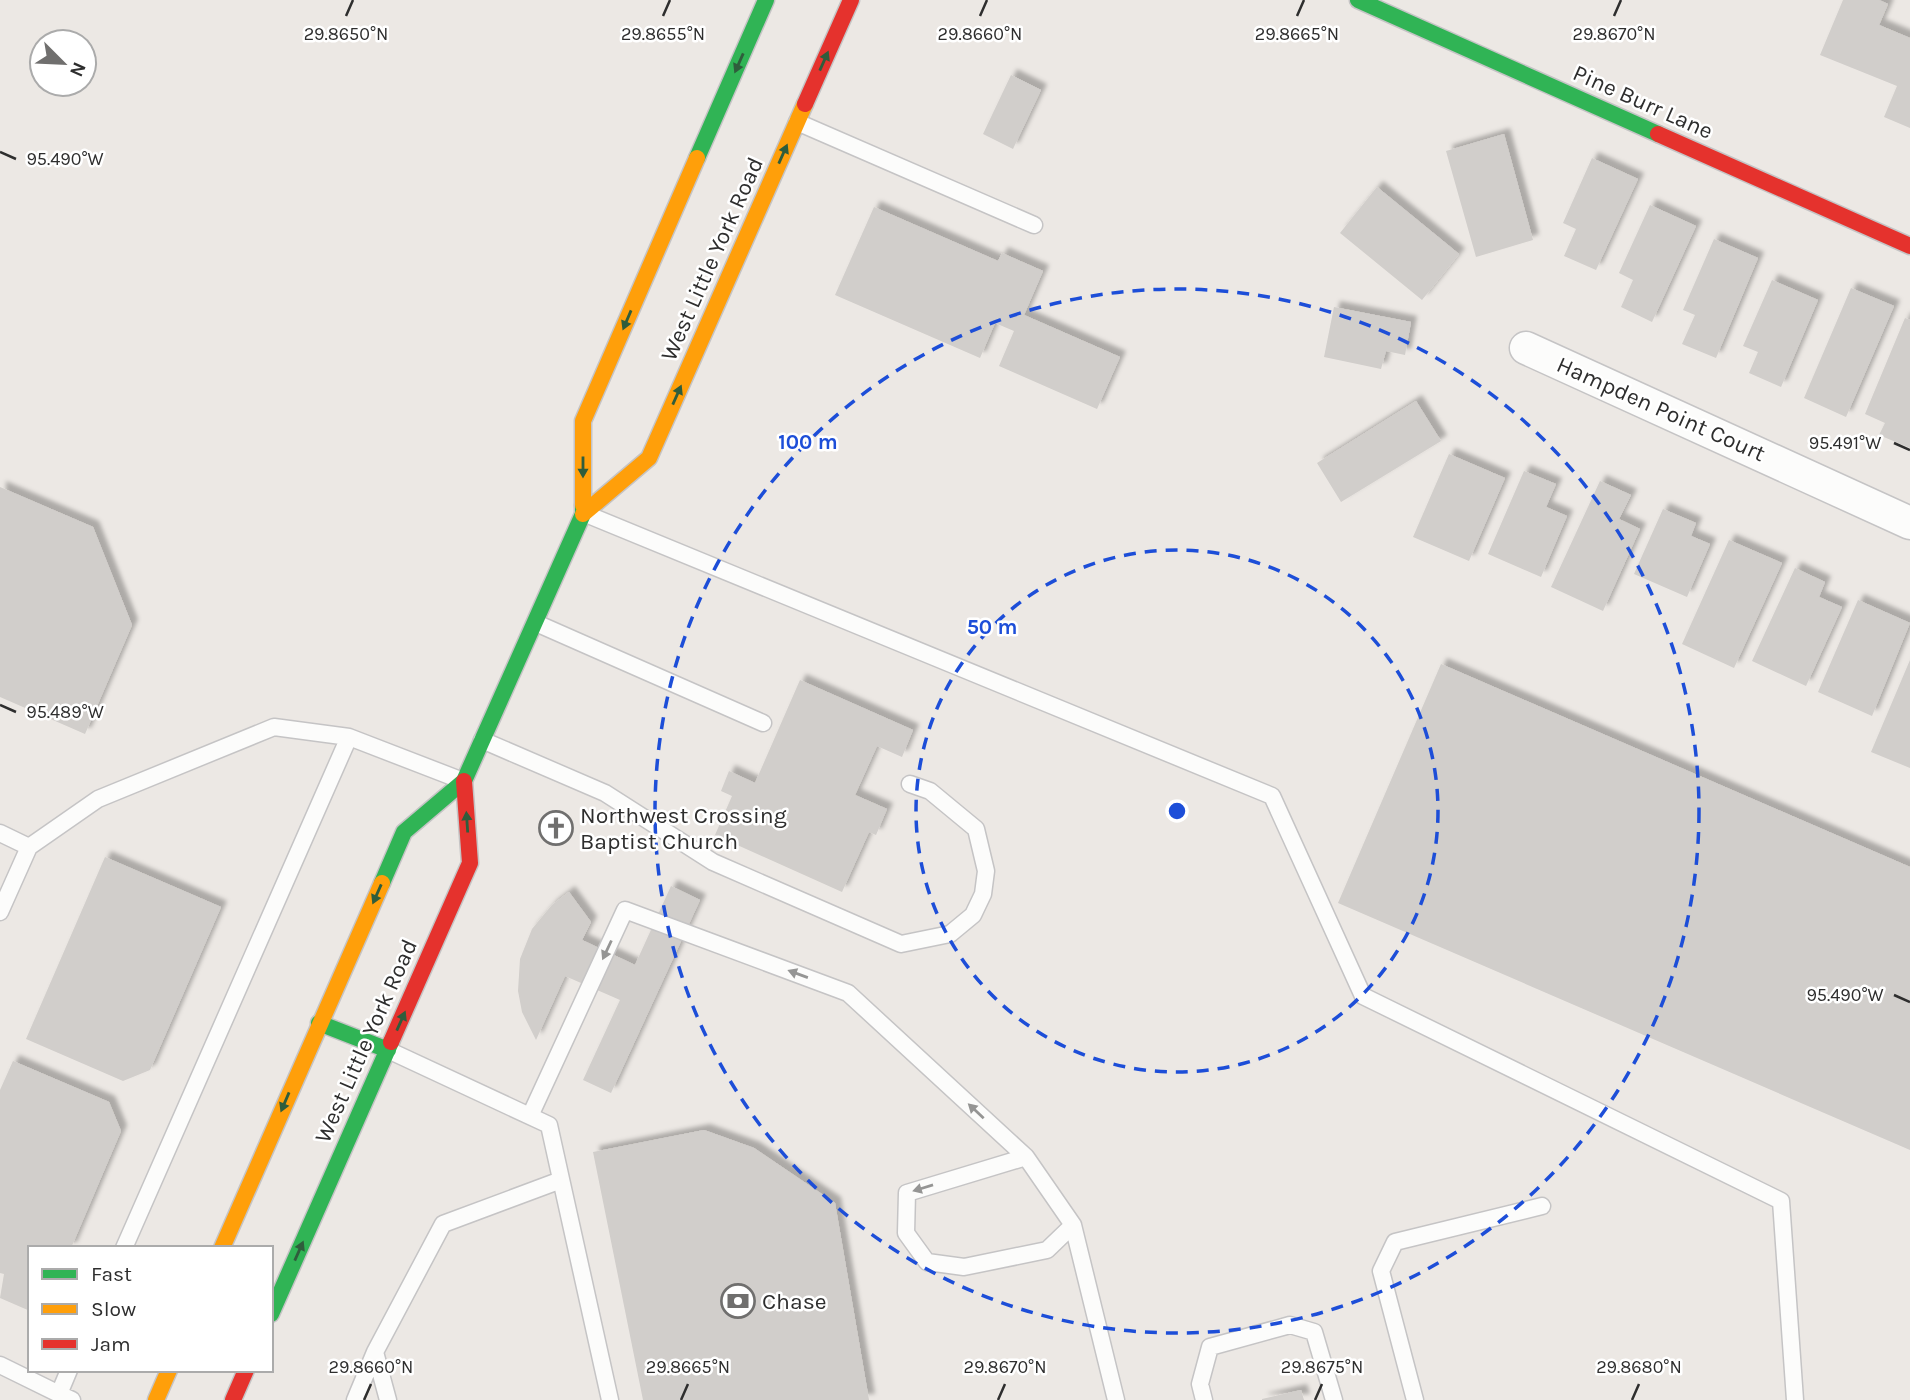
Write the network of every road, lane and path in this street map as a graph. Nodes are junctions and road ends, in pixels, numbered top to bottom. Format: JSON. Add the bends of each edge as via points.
{"nodes":[{"id":1,"x":766,"y":0,"type":"edge"},
{"id":2,"x":851,"y":0,"type":"edge"},
{"id":3,"x":1358,"y":0,"type":"edge"},
{"id":4,"x":797,"y":122,"type":"junction"},
{"id":5,"x":1034,"y":225,"type":"dead end"},
{"id":6,"x":1910,"y":246,"type":"edge"},
{"id":7,"x":1526,"y":348,"type":"dead end"},
{"id":8,"x":583,"y":513,"type":"junction"},
{"id":9,"x":1910,"y":523,"type":"edge"},
{"id":10,"x":536,"y":623,"type":"junction"},
{"id":11,"x":763,"y":723,"type":"dead end"},
{"id":12,"x":349,"y":737,"type":"junction"},
{"id":13,"x":482,"y":740,"type":"junction"},
{"id":14,"x":464,"y":781,"type":"junction"},
{"id":15,"x":909,"y":784,"type":"dead end"},
{"id":16,"x":0,"y":833,"type":"edge"},
{"id":17,"x":30,"y":846,"type":"junction"},
{"id":18,"x":0,"y":912,"type":"edge"},
{"id":19,"x":318,"y":1023,"type":"junction"},
{"id":20,"x":388,"y":1050,"type":"junction"},
{"id":21,"x":530,"y":1116,"type":"junction"},
{"id":22,"x":1026,"y":1157,"type":"junction"},
{"id":23,"x":561,"y":1180,"type":"junction"},
{"id":24,"x":1542,"y":1206,"type":"dead end"},
{"id":25,"x":1073,"y":1225,"type":"junction"},
{"id":26,"x":125,"y":1246,"type":"edge"},
{"id":27,"x":223,"y":1246,"type":"edge"},
{"id":28,"x":273,"y":1309,"type":"edge"},
{"id":29,"x":374,"y":1352,"type":"junction"},
{"id":30,"x":0,"y":1365,"type":"edge"},
{"id":31,"x":69,"y":1372,"type":"edge"},
{"id":32,"x":168,"y":1372,"type":"edge"},
{"id":33,"x":245,"y":1372,"type":"edge"},
{"id":34,"x":66,"y":1397,"type":"edge"},
{"id":35,"x":156,"y":1400,"type":"edge"},
{"id":36,"x":233,"y":1400,"type":"edge"},
{"id":37,"x":355,"y":1400,"type":"edge"},
{"id":38,"x":388,"y":1400,"type":"edge"},
{"id":39,"x":610,"y":1400,"type":"edge"},
{"id":40,"x":1116,"y":1400,"type":"edge"},
{"id":41,"x":1204,"y":1400,"type":"edge"},
{"id":42,"x":1334,"y":1400,"type":"edge"},
{"id":43,"x":1415,"y":1400,"type":"edge"},
{"id":44,"x":1795,"y":1400,"type":"edge"}],
"edges":[{"from":1,"to":8,"type":"main road","name":"West Little York Road","one_way":true,"via":[[583,421]]},
{"from":4,"to":2,"type":"main road","name":"West Little York Road","one_way":true},
{"from":3,"to":6,"type":"main road","name":"Pine Burr Lane"},
{"from":4,"to":5,"type":"lane"},
{"from":8,"to":4,"type":"main road","name":"West Little York Road","one_way":true,"via":[[649,458]]},
{"from":7,"to":9,"type":"street","name":"Hampden Point Court"},
{"from":8,"to":10,"type":"main road","name":"West Little York Road"},
{"from":8,"to":44,"type":"lane","via":[[1272,796],[1363,996],[1781,1201]]},
{"from":10,"to":11,"type":"lane"},
{"from":10,"to":13,"type":"main road","name":"West Little York Road"},
{"from":12,"to":14,"type":"lane"},
{"from":12,"to":17,"type":"lane","via":[[274,727],[98,799]]},
{"from":12,"to":26,"type":"lane"},
{"from":13,"to":14,"type":"main road","name":"West Little York Road"},
{"from":13,"to":15,"type":"lane","via":[[605,793],[713,862],[901,944],[950,934],[973,915],[984,894],[986,872],[976,829],[930,791]]},
{"from":14,"to":19,"type":"main road","name":"West Little York Road","one_way":true,"via":[[404,832]]},
{"from":20,"to":14,"type":"main road","name":"West Little York Road","one_way":true,"via":[[470,863]]},
{"from":16,"to":17,"type":"lane"},
{"from":17,"to":18,"type":"lane"},
{"from":19,"to":20,"type":"main road"},
{"from":19,"to":27,"type":"main road","name":"West Little York Road","one_way":true},
{"from":20,"to":21,"type":"lane"},
{"from":28,"to":20,"type":"main road","name":"West Little York Road","one_way":true},
{"from":22,"to":21,"type":"lane","one_way":true,"via":[[848,992],[625,911]]},
{"from":21,"to":23,"type":"lane","via":[[549,1125]]},
{"from":22,"to":25,"type":"lane"},
{"from":22,"to":25,"type":"lane","one_way":true,"via":[[907,1193],[905,1233],[927,1262],[964,1267],[1047,1250]]},
{"from":23,"to":29,"type":"lane","via":[[443,1224]]},
{"from":23,"to":39,"type":"lane"},
{"from":24,"to":43,"type":"lane","via":[[1395,1242],[1381,1271]]},
{"from":25,"to":40,"type":"lane"},
{"from":29,"to":37,"type":"lane"},
{"from":29,"to":38,"type":"lane"},
{"from":30,"to":34,"type":"lane"},
{"from":31,"to":34,"type":"lane"},
{"from":32,"to":35,"type":"main road"},
{"from":33,"to":36,"type":"main road"},
{"from":41,"to":42,"type":"lane","via":[[1200,1384],[1210,1347],[1290,1325],[1314,1332]]}]}
